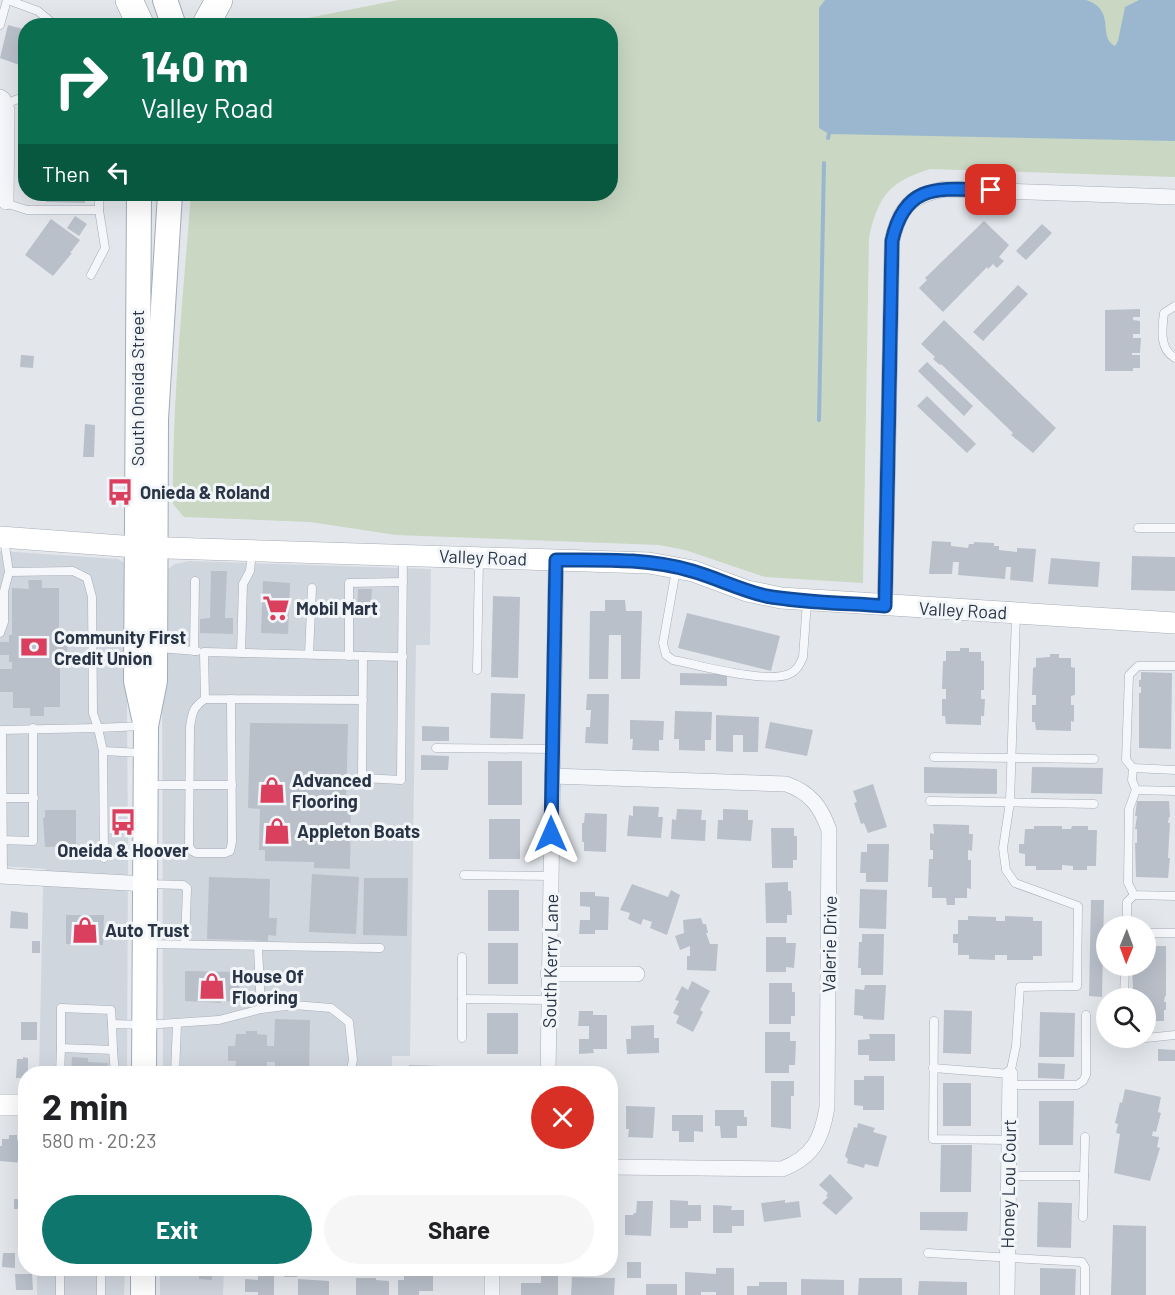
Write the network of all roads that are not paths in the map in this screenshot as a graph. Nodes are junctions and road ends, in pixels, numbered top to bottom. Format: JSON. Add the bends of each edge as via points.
{"nodes":[{"id":1,"x":8,"y":0,"type":"edge"},
{"id":2,"x":129,"y":0,"type":"edge"},
{"id":3,"x":151,"y":0,"type":"edge"},
{"id":4,"x":165,"y":0,"type":"edge"},
{"id":5,"x":219,"y":0,"type":"edge"},
{"id":6,"x":46,"y":18,"type":"edge"},
{"id":7,"x":138,"y":18,"type":"edge"},
{"id":8,"x":145,"y":18,"type":"edge"},
{"id":9,"x":171,"y":18,"type":"edge"},
{"id":10,"x":209,"y":18,"type":"edge"},
{"id":11,"x":0,"y":25,"type":"edge"},
{"id":12,"x":18,"y":97,"type":"edge"},
{"id":13,"x":3,"y":100,"type":"edge"},
{"id":14,"x":1175,"y":197,"type":"edge"},
{"id":15,"x":99,"y":201,"type":"edge"},
{"id":16,"x":139,"y":201,"type":"edge"},
{"id":17,"x":170,"y":201,"type":"edge"},
{"id":18,"x":3,"y":204,"type":"edge"},
{"id":19,"x":99,"y":210,"type":"junction"},
{"id":20,"x":92,"y":275,"type":"dead end"},
{"id":21,"x":1175,"y":306,"type":"edge"},
{"id":22,"x":1175,"y":358,"type":"edge"},
{"id":23,"x":1138,"y":528,"type":"dead end"},
{"id":24,"x":1175,"y":528,"type":"edge"},
{"id":25,"x":2,"y":538,"type":"edge"},
{"id":26,"x":145,"y":547,"type":"junction"},
{"id":27,"x":252,"y":550,"type":"junction"},
{"id":28,"x":403,"y":554,"type":"junction"},
{"id":29,"x":479,"y":557,"type":"junction"},
{"id":30,"x":556,"y":560,"type":"junction"},
{"id":31,"x":677,"y":567,"type":"junction"},
{"id":32,"x":9,"y":572,"type":"junction"},
{"id":33,"x":195,"y":581,"type":"dead end"},
{"id":34,"x":403,"y":582,"type":"junction"},
{"id":35,"x":312,"y":588,"type":"dead end"},
{"id":36,"x":807,"y":601,"type":"junction"},
{"id":37,"x":885,"y":606,"type":"junction"},
{"id":38,"x":1016,"y":613,"type":"junction"},
{"id":39,"x":1175,"y":623,"type":"edge"},
{"id":40,"x":0,"y":633,"type":"edge"},
{"id":41,"x":155,"y":648,"type":"junction"},
{"id":42,"x":194,"y":651,"type":"junction"},
{"id":43,"x":204,"y":652,"type":"junction"},
{"id":44,"x":241,"y":653,"type":"junction"},
{"id":45,"x":309,"y":654,"type":"junction"},
{"id":46,"x":349,"y":656,"type":"junction"},
{"id":47,"x":363,"y":656,"type":"junction"},
{"id":48,"x":403,"y":657,"type":"junction"},
{"id":49,"x":1175,"y":666,"type":"edge"},
{"id":50,"x":477,"y":670,"type":"dead end"},
{"id":51,"x":205,"y":699,"type":"junction"},
{"id":52,"x":231,"y":699,"type":"junction"},
{"id":53,"x":363,"y":700,"type":"junction"},
{"id":54,"x":0,"y":720,"type":"edge"},
{"id":55,"x":146,"y":726,"type":"junction"},
{"id":56,"x":33,"y":728,"type":"junction"},
{"id":57,"x":98,"y":728,"type":"junction"},
{"id":58,"x":1,"y":730,"type":"edge"},
{"id":59,"x":436,"y":748,"type":"dead end"},
{"id":60,"x":552,"y":748,"type":"junction"},
{"id":61,"x":103,"y":751,"type":"junction"},
{"id":62,"x":147,"y":754,"type":"junction"},
{"id":63,"x":934,"y":757,"type":"dead end"},
{"id":64,"x":1011,"y":757,"type":"junction"},
{"id":65,"x":1094,"y":759,"type":"dead end"},
{"id":66,"x":1133,"y":768,"type":"junction"},
{"id":67,"x":1175,"y":770,"type":"edge"},
{"id":68,"x":552,"y":776,"type":"junction"},
{"id":69,"x":147,"y":785,"type":"junction"},
{"id":70,"x":189,"y":785,"type":"junction"},
{"id":71,"x":232,"y":785,"type":"junction"},
{"id":72,"x":1136,"y":790,"type":"junction"},
{"id":73,"x":1175,"y":791,"type":"edge"},
{"id":74,"x":4,"y":798,"type":"junction"},
{"id":75,"x":34,"y":798,"type":"junction"},
{"id":76,"x":930,"y":801,"type":"dead end"},
{"id":77,"x":1010,"y":802,"type":"junction"},
{"id":78,"x":1094,"y":804,"type":"dead end"},
{"id":79,"x":2,"y":840,"type":"edge"},
{"id":80,"x":104,"y":858,"type":"dead end"},
{"id":81,"x":464,"y":874,"type":"dead end"},
{"id":82,"x":2,"y":876,"type":"edge"},
{"id":83,"x":552,"y":876,"type":"junction"},
{"id":84,"x":147,"y":884,"type":"junction"},
{"id":85,"x":1134,"y":895,"type":"junction"},
{"id":86,"x":1175,"y":896,"type":"edge"},
{"id":87,"x":1126,"y":916,"type":"edge"},
{"id":88,"x":1156,"y":933,"type":"edge"},
{"id":89,"x":1175,"y":933,"type":"edge"},
{"id":90,"x":146,"y":944,"type":"junction"},
{"id":91,"x":185,"y":944,"type":"junction"},
{"id":92,"x":258,"y":947,"type":"junction"},
{"id":93,"x":380,"y":948,"type":"dead end"},
{"id":94,"x":462,"y":957,"type":"dead end"},
{"id":95,"x":548,"y":974,"type":"junction"},
{"id":96,"x":637,"y":974,"type":"dead end"},
{"id":97,"x":462,"y":999,"type":"junction"},
{"id":98,"x":548,"y":1000,"type":"junction"},
{"id":99,"x":261,"y":1010,"type":"junction"},
{"id":100,"x":1086,"y":1015,"type":"dead end"},
{"id":101,"x":934,"y":1021,"type":"dead end"},
{"id":102,"x":112,"y":1024,"type":"junction"},
{"id":103,"x":177,"y":1024,"type":"junction"},
{"id":104,"x":145,"y":1025,"type":"junction"},
{"id":105,"x":1175,"y":1035,"type":"edge"},
{"id":106,"x":1156,"y":1037,"type":"edge"},
{"id":107,"x":462,"y":1038,"type":"dead end"},
{"id":108,"x":61,"y":1048,"type":"junction"},
{"id":109,"x":113,"y":1050,"type":"junction"},
{"id":110,"x":60,"y":1066,"type":"edge"},
{"id":111,"x":114,"y":1066,"type":"edge"},
{"id":112,"x":144,"y":1066,"type":"edge"},
{"id":113,"x":175,"y":1066,"type":"edge"},
{"id":114,"x":352,"y":1066,"type":"edge"},
{"id":115,"x":548,"y":1066,"type":"edge"},
{"id":116,"x":933,"y":1068,"type":"junction"},
{"id":117,"x":1010,"y":1080,"type":"junction"},
{"id":118,"x":0,"y":1105,"type":"edge"},
{"id":119,"x":18,"y":1105,"type":"edge"},
{"id":120,"x":1085,"y":1137,"type":"dead end"},
{"id":121,"x":1009,"y":1140,"type":"junction"},
{"id":122,"x":618,"y":1167,"type":"edge"},
{"id":123,"x":1009,"y":1176,"type":"junction"},
{"id":124,"x":1084,"y":1176,"type":"junction"},
{"id":125,"x":1083,"y":1217,"type":"dead end"},
{"id":126,"x":928,"y":1253,"type":"dead end"},
{"id":127,"x":1007,"y":1259,"type":"junction"},
{"id":128,"x":60,"y":1276,"type":"edge"},
{"id":129,"x":101,"y":1276,"type":"edge"},
{"id":130,"x":143,"y":1276,"type":"edge"},
{"id":131,"x":492,"y":1276,"type":"edge"},
{"id":132,"x":60,"y":1295,"type":"edge"},
{"id":133,"x":101,"y":1295,"type":"edge"},
{"id":134,"x":143,"y":1295,"type":"edge"},
{"id":135,"x":492,"y":1295,"type":"edge"},
{"id":136,"x":1007,"y":1295,"type":"edge"},
{"id":137,"x":1085,"y":1295,"type":"edge"}],
"edges":[{"from":1,"to":6,"type":"lane"},
{"from":1,"to":11,"type":"lane"},
{"from":2,"to":7,"type":"highway"},
{"from":3,"to":8,"type":"main road"},
{"from":4,"to":9,"type":"main road"},
{"from":5,"to":10,"type":"highway"},
{"from":12,"to":13,"type":"lane"},
{"from":13,"to":18,"type":"street","via":[[7,110]]},
{"from":14,"to":37,"type":"street","via":[[946,189],[924,193],[907,205],[896,220],[892,241]]},
{"from":15,"to":19,"type":"lane"},
{"from":16,"to":26,"type":"main road","name":"South Oneida Street"},
{"from":17,"to":26,"type":"main road","name":"South Oneida Street"},
{"from":18,"to":19,"type":"lane","via":[[27,210]]},
{"from":19,"to":20,"type":"lane","via":[[105,248]]},
{"from":21,"to":22,"type":"lane","via":[[1164,313],[1162,327],[1163,347]]},
{"from":23,"to":24,"type":"lane"},
{"from":25,"to":26,"type":"street","name":"Valley Road"},
{"from":25,"to":32,"type":"lane"},
{"from":26,"to":27,"type":"street","name":"Valley Road"},
{"from":26,"to":41,"type":"main road","name":"South Oneida Street"},
{"from":26,"to":55,"type":"main road","name":"South Oneida Street","via":[[136,681]]},
{"from":27,"to":28,"type":"street","name":"Valley Road"},
{"from":27,"to":44,"type":"lane","via":[[250,571],[243,584]]},
{"from":28,"to":29,"type":"street","name":"Valley Road"},
{"from":28,"to":34,"type":"lane"},
{"from":29,"to":30,"type":"street","name":"Valley Road"},
{"from":29,"to":50,"type":"lane"},
{"from":30,"to":31,"type":"street","name":"Valley Road","via":[[650,562]]},
{"from":30,"to":60,"type":"street","name":"South Kerry Lane"},
{"from":31,"to":36,"type":"street","name":"Valley Road","via":[[747,591]]},
{"from":31,"to":36,"type":"lane","via":[[663,643],[666,655],[673,660],[758,676],[792,674],[803,657]]},
{"from":32,"to":40,"type":"lane"},
{"from":32,"to":57,"type":"lane","via":[[73,571],[87,578],[92,597],[93,712]]},
{"from":33,"to":42,"type":"lane"},
{"from":34,"to":46,"type":"lane","via":[[349,583]]},
{"from":34,"to":48,"type":"lane"},
{"from":35,"to":45,"type":"lane"},
{"from":36,"to":37,"type":"street","name":"Valley Road"},
{"from":37,"to":38,"type":"street","name":"Valley Road"},
{"from":38,"to":39,"type":"street","name":"Valley Road"},
{"from":38,"to":64,"type":"lane"},
{"from":41,"to":42,"type":"lane"},
{"from":41,"to":55,"type":"main road","name":"South Oneida Street","via":[[155,681]]},
{"from":42,"to":43,"type":"lane"},
{"from":43,"to":44,"type":"lane"},
{"from":43,"to":51,"type":"lane"},
{"from":44,"to":45,"type":"lane"},
{"from":45,"to":46,"type":"lane"},
{"from":46,"to":47,"type":"lane"},
{"from":47,"to":48,"type":"lane"},
{"from":47,"to":53,"type":"lane"},
{"from":48,"to":53,"type":"lane","via":[[401,780],[362,778]]},
{"from":49,"to":66,"type":"lane","via":[[1138,666],[1129,675],[1126,760]]},
{"from":51,"to":52,"type":"lane"},
{"from":51,"to":70,"type":"lane","via":[[192,713]]},
{"from":52,"to":53,"type":"lane"},
{"from":52,"to":71,"type":"lane"},
{"from":54,"to":58,"type":"lane"},
{"from":55,"to":57,"type":"lane"},
{"from":55,"to":62,"type":"main road","name":"South Oneida Street"},
{"from":56,"to":57,"type":"lane"},
{"from":56,"to":58,"type":"lane"},
{"from":56,"to":75,"type":"lane"},
{"from":57,"to":61,"type":"lane"},
{"from":58,"to":74,"type":"lane"},
{"from":59,"to":60,"type":"lane"},
{"from":60,"to":68,"type":"street","name":"South Kerry Lane"},
{"from":61,"to":62,"type":"lane"},
{"from":61,"to":80,"type":"lane"},
{"from":62,"to":69,"type":"main road","name":"South Oneida Street"},
{"from":63,"to":64,"type":"lane"},
{"from":64,"to":65,"type":"lane"},
{"from":64,"to":77,"type":"lane"},
{"from":66,"to":67,"type":"lane"},
{"from":66,"to":72,"type":"lane"},
{"from":68,"to":83,"type":"street","name":"South Kerry Lane"},
{"from":68,"to":122,"type":"street","name":"Valerie Drive","via":[[786,784],[815,801],[829,830],[827,1107],[816,1145],[796,1163],[782,1168]]},
{"from":69,"to":70,"type":"lane"},
{"from":69,"to":84,"type":"main road","name":"South Oneida Street"},
{"from":70,"to":71,"type":"lane"},
{"from":70,"to":71,"type":"lane","via":[[189,846],[196,853],[230,850]]},
{"from":72,"to":73,"type":"lane"},
{"from":72,"to":85,"type":"lane","via":[[1129,809],[1128,883]]},
{"from":74,"to":75,"type":"lane"},
{"from":74,"to":79,"type":"lane"},
{"from":75,"to":79,"type":"lane","via":[[33,840]]},
{"from":76,"to":77,"type":"lane"},
{"from":77,"to":78,"type":"lane"},
{"from":77,"to":117,"type":"lane","via":[[1003,848],[1010,878],[1015,884],[1078,906],[1077,986],[1020,987]]},
{"from":79,"to":82,"type":"lane"},
{"from":81,"to":83,"type":"lane"},
{"from":82,"to":84,"type":"street"},
{"from":83,"to":95,"type":"street","name":"South Kerry Lane"},
{"from":84,"to":90,"type":"main road","name":"South Oneida Street"},
{"from":84,"to":91,"type":"lane","via":[[187,888]]},
{"from":85,"to":86,"type":"lane"},
{"from":85,"to":87,"type":"lane","via":[[1127,902]]},
{"from":88,"to":89,"type":"lane"},
{"from":90,"to":91,"type":"lane"},
{"from":90,"to":104,"type":"main road","name":"South Oneida Street"},
{"from":91,"to":92,"type":"lane"},
{"from":92,"to":93,"type":"lane"},
{"from":92,"to":99,"type":"lane"},
{"from":94,"to":97,"type":"lane"},
{"from":95,"to":96,"type":"street"},
{"from":95,"to":98,"type":"street","name":"South Kerry Lane"},
{"from":97,"to":98,"type":"lane"},
{"from":97,"to":107,"type":"lane"},
{"from":98,"to":115,"type":"street","name":"South Kerry Lane"},
{"from":99,"to":103,"type":"lane"},
{"from":99,"to":114,"type":"lane","via":[[294,1005],[331,1008],[349,1022]]},
{"from":100,"to":117,"type":"lane","via":[[1083,1082],[1077,1085]]},
{"from":101,"to":116,"type":"lane"},
{"from":102,"to":104,"type":"lane"},
{"from":102,"to":108,"type":"lane","via":[[111,1010],[61,1008]]},
{"from":102,"to":109,"type":"lane"},
{"from":103,"to":104,"type":"lane"},
{"from":103,"to":113,"type":"lane"},
{"from":104,"to":112,"type":"main road","name":"South Oneida Street"},
{"from":105,"to":106,"type":"lane"},
{"from":108,"to":109,"type":"lane"},
{"from":108,"to":110,"type":"lane"},
{"from":109,"to":111,"type":"lane"},
{"from":116,"to":117,"type":"lane"},
{"from":116,"to":121,"type":"lane","via":[[933,1139]]},
{"from":117,"to":121,"type":"street","name":"Honey Lou Court"},
{"from":118,"to":119,"type":"street"},
{"from":120,"to":124,"type":"lane"},
{"from":121,"to":123,"type":"street","name":"Honey Lou Court"},
{"from":123,"to":124,"type":"lane"},
{"from":123,"to":127,"type":"street","name":"Honey Lou Court"},
{"from":124,"to":125,"type":"lane"},
{"from":126,"to":127,"type":"lane"},
{"from":127,"to":136,"type":"street","name":"Honey Lou Court"},
{"from":127,"to":137,"type":"lane","via":[[1082,1262]]},
{"from":128,"to":132,"type":"lane"},
{"from":129,"to":133,"type":"lane"},
{"from":130,"to":134,"type":"main road"},
{"from":131,"to":135,"type":"street"}]}
